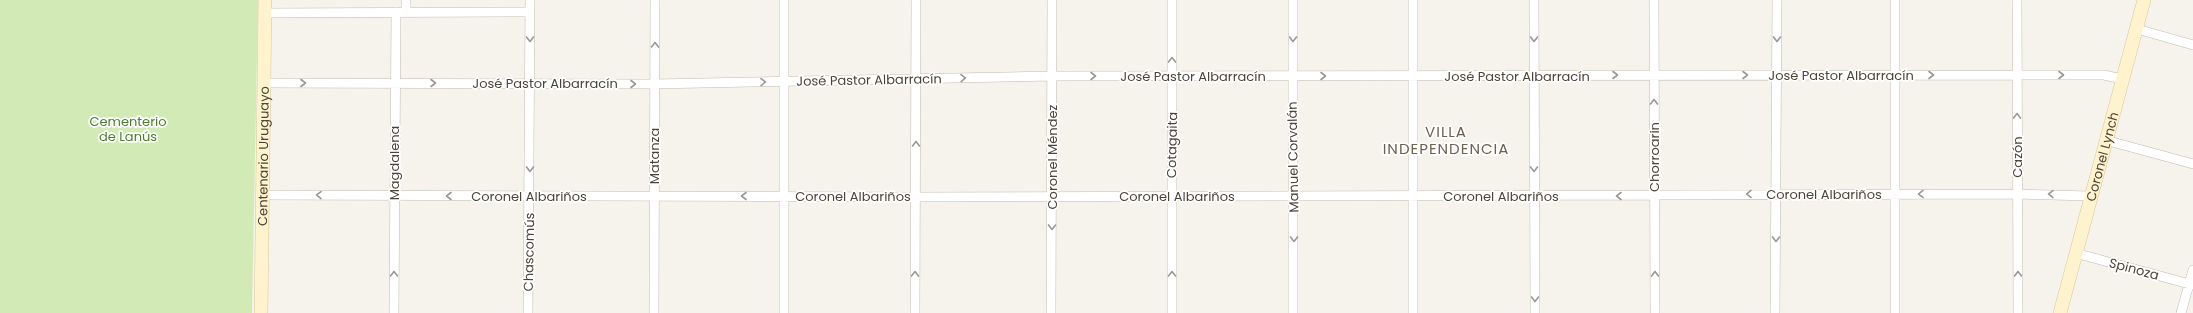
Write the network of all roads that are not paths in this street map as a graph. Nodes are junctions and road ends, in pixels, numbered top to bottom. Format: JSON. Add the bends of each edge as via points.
{"nodes":[{"id":1,"x":406,"y":0,"type":"edge"},
{"id":2,"x":530,"y":0,"type":"edge"},
{"id":3,"x":655,"y":0,"type":"edge"},
{"id":4,"x":784,"y":0,"type":"edge"},
{"id":5,"x":916,"y":0,"type":"edge"},
{"id":6,"x":1052,"y":0,"type":"edge"},
{"id":7,"x":1172,"y":0,"type":"edge"},
{"id":8,"x":1293,"y":0,"type":"edge"},
{"id":9,"x":1413,"y":0,"type":"edge"},
{"id":10,"x":1534,"y":0,"type":"edge"},
{"id":11,"x":1654,"y":0,"type":"edge"},
{"id":12,"x":1777,"y":0,"type":"edge"},
{"id":13,"x":1895,"y":0,"type":"edge"},
{"id":14,"x":2017,"y":0,"type":"edge"},
{"id":15,"x":2144,"y":0,"type":"edge"},
{"id":16,"x":265,"y":6,"type":"edge"},
{"id":17,"x":396,"y":12,"type":"junction"},
{"id":18,"x":406,"y":12,"type":"junction"},
{"id":19,"x":530,"y":12,"type":"junction"},
{"id":20,"x":2137,"y":29,"type":"junction"},
{"id":21,"x":2193,"y":45,"type":"edge"},
{"id":22,"x":1534,"y":75,"type":"junction"},
{"id":23,"x":1654,"y":75,"type":"junction"},
{"id":24,"x":1776,"y":75,"type":"junction"},
{"id":25,"x":1895,"y":75,"type":"junction"},
{"id":26,"x":2017,"y":75,"type":"junction"},
{"id":27,"x":1052,"y":76,"type":"junction"},
{"id":28,"x":1172,"y":76,"type":"junction"},
{"id":29,"x":1293,"y":76,"type":"junction"},
{"id":30,"x":1413,"y":76,"type":"junction"},
{"id":31,"x":916,"y":79,"type":"junction"},
{"id":32,"x":2122,"y":79,"type":"junction"},
{"id":33,"x":784,"y":82,"type":"junction"},
{"id":34,"x":264,"y":83,"type":"junction"},
{"id":35,"x":394,"y":83,"type":"junction"},
{"id":36,"x":530,"y":83,"type":"junction"},
{"id":37,"x":654,"y":84,"type":"junction"},
{"id":38,"x":2105,"y":140,"type":"junction"},
{"id":39,"x":2193,"y":164,"type":"edge"},
{"id":40,"x":1776,"y":194,"type":"junction"},
{"id":41,"x":2017,"y":194,"type":"junction"},
{"id":42,"x":263,"y":195,"type":"junction"},
{"id":43,"x":1413,"y":195,"type":"junction"},
{"id":44,"x":1654,"y":195,"type":"junction"},
{"id":45,"x":1896,"y":195,"type":"junction"},
{"id":46,"x":394,"y":196,"type":"junction"},
{"id":47,"x":530,"y":196,"type":"junction"},
{"id":48,"x":654,"y":196,"type":"junction"},
{"id":49,"x":783,"y":196,"type":"junction"},
{"id":50,"x":1171,"y":196,"type":"junction"},
{"id":51,"x":1294,"y":196,"type":"junction"},
{"id":52,"x":1534,"y":196,"type":"junction"},
{"id":53,"x":2090,"y":196,"type":"junction"},
{"id":54,"x":916,"y":197,"type":"junction"},
{"id":55,"x":1053,"y":197,"type":"junction"},
{"id":56,"x":2075,"y":253,"type":"junction"},
{"id":57,"x":2193,"y":270,"type":"edge"},
{"id":58,"x":2191,"y":285,"type":"edge"},
{"id":59,"x":261,"y":313,"type":"edge"},
{"id":60,"x":394,"y":313,"type":"edge"},
{"id":61,"x":528,"y":313,"type":"edge"},
{"id":62,"x":654,"y":313,"type":"edge"},
{"id":63,"x":784,"y":313,"type":"edge"},
{"id":64,"x":915,"y":313,"type":"edge"},
{"id":65,"x":1051,"y":313,"type":"edge"},
{"id":66,"x":1172,"y":313,"type":"edge"},
{"id":67,"x":1293,"y":313,"type":"edge"},
{"id":68,"x":1413,"y":313,"type":"edge"},
{"id":69,"x":1534,"y":313,"type":"edge"},
{"id":70,"x":1655,"y":313,"type":"edge"},
{"id":71,"x":1775,"y":313,"type":"edge"},
{"id":72,"x":1895,"y":313,"type":"edge"},
{"id":73,"x":2018,"y":313,"type":"edge"},
{"id":74,"x":2060,"y":313,"type":"edge"},
{"id":75,"x":2181,"y":313,"type":"edge"}],
"edges":[{"from":1,"to":18,"type":"street"},
{"from":2,"to":19,"type":"street","name":"Chascomús"},
{"from":37,"to":3,"type":"street","name":"Matanza","one_way":true},
{"from":4,"to":33,"type":"street"},
{"from":5,"to":31,"type":"street"},
{"from":6,"to":27,"type":"street","name":"Coronel Méndez"},
{"from":28,"to":7,"type":"street","name":"Cotagaita","one_way":true},
{"from":8,"to":29,"type":"street","name":"Manuel Corvalán","one_way":true},
{"from":9,"to":30,"type":"street"},
{"from":10,"to":22,"type":"street","one_way":true},
{"from":11,"to":23,"type":"street","name":"Chorroarin"},
{"from":12,"to":24,"type":"street","one_way":true},
{"from":13,"to":25,"type":"street"},
{"from":14,"to":26,"type":"street","name":"Cazón"},
{"from":15,"to":20,"type":"street","name":"Coronel Lynch"},
{"from":16,"to":17,"type":"street"},
{"from":16,"to":34,"type":"street","name":"Centenario Uruguayo"},
{"from":17,"to":18,"type":"street"},
{"from":17,"to":35,"type":"street","name":"Magdalena"},
{"from":18,"to":19,"type":"street"},
{"from":19,"to":36,"type":"street","name":"Chascomús","one_way":true},
{"from":20,"to":21,"type":"street"},
{"from":20,"to":32,"type":"street","name":"Coronel Lynch"},
{"from":22,"to":23,"type":"street","name":"José Pastor Albarracín","one_way":true},
{"from":22,"to":30,"type":"street","name":"José Pastor Albarracín"},
{"from":22,"to":52,"type":"street","one_way":true},
{"from":23,"to":24,"type":"street","name":"José Pastor Albarracín","one_way":true},
{"from":44,"to":23,"type":"street","name":"Chorroarin","one_way":true},
{"from":24,"to":25,"type":"street","name":"José Pastor Albarracín"},
{"from":24,"to":40,"type":"street"},
{"from":25,"to":26,"type":"street","name":"José Pastor Albarracín","one_way":true},
{"from":25,"to":45,"type":"street"},
{"from":26,"to":32,"type":"street","name":"José Pastor Albarracín","one_way":true,"via":[[2104,75]]},
{"from":41,"to":26,"type":"street","name":"Cazón","one_way":true},
{"from":27,"to":28,"type":"street","name":"José Pastor Albarracín","one_way":true},
{"from":31,"to":27,"type":"street","name":"José Pastor Albarracín","one_way":true},
{"from":27,"to":55,"type":"street","name":"Coronel Méndez"},
{"from":28,"to":29,"type":"street","name":"José Pastor Albarracín"},
{"from":28,"to":50,"type":"street","name":"Cotagaita"},
{"from":29,"to":30,"type":"street","name":"José Pastor Albarracín","one_way":true},
{"from":29,"to":51,"type":"street","name":"Manuel Corvalán"},
{"from":30,"to":43,"type":"street"},
{"from":31,"to":33,"type":"street","name":"José Pastor Albarracín"},
{"from":54,"to":31,"type":"street","one_way":true},
{"from":32,"to":38,"type":"street","name":"Coronel Lynch"},
{"from":37,"to":33,"type":"street","name":"José Pastor Albarracín","one_way":true},
{"from":33,"to":49,"type":"street"},
{"from":34,"to":35,"type":"street","name":"José Pastor Albarracín","one_way":true},
{"from":34,"to":42,"type":"street","name":"Centenario Uruguayo"},
{"from":35,"to":36,"type":"street","name":"José Pastor Albarracín","one_way":true},
{"from":35,"to":46,"type":"street","name":"Magdalena"},
{"from":36,"to":37,"type":"street","name":"José Pastor Albarracín","one_way":true},
{"from":36,"to":47,"type":"street","name":"Chascomús","one_way":true},
{"from":37,"to":48,"type":"street","name":"Matanza"},
{"from":38,"to":39,"type":"street"},
{"from":38,"to":53,"type":"street","name":"Coronel Lynch"},
{"from":40,"to":44,"type":"street","name":"Coronel Albariños","one_way":true},
{"from":40,"to":45,"type":"street","name":"Coronel Albariños"},
{"from":40,"to":71,"type":"street","one_way":true},
{"from":41,"to":45,"type":"street","name":"Coronel Albariños","one_way":true},
{"from":53,"to":41,"type":"street","name":"Coronel Albariños","one_way":true},
{"from":73,"to":41,"type":"street","name":"Cazón","one_way":true},
{"from":46,"to":42,"type":"street","name":"Coronel Albariños","one_way":true},
{"from":42,"to":59,"type":"street","name":"Centenario Uruguayo"},
{"from":43,"to":51,"type":"street","name":"Coronel Albariños"},
{"from":43,"to":52,"type":"street","name":"Coronel Albariños"},
{"from":43,"to":68,"type":"street"},
{"from":44,"to":52,"type":"street","name":"Coronel Albariños","one_way":true},
{"from":70,"to":44,"type":"street","name":"Chorroarin","one_way":true},
{"from":45,"to":72,"type":"street"},
{"from":47,"to":46,"type":"street","name":"Coronel Albariños","one_way":true},
{"from":60,"to":46,"type":"street","name":"Magdalena","one_way":true},
{"from":47,"to":48,"type":"street","name":"Coronel Albariños"},
{"from":47,"to":61,"type":"street","name":"Chascomús"},
{"from":49,"to":48,"type":"street","name":"Coronel Albariños","one_way":true},
{"from":48,"to":62,"type":"street","name":"Matanza"},
{"from":49,"to":54,"type":"street","name":"Coronel Albariños"},
{"from":49,"to":63,"type":"street"},
{"from":50,"to":51,"type":"street","name":"Coronel Albariños"},
{"from":50,"to":55,"type":"street","name":"Coronel Albariños"},
{"from":66,"to":50,"type":"street","name":"Cotagaita","one_way":true},
{"from":51,"to":67,"type":"street","name":"Manuel Corvalán","one_way":true},
{"from":52,"to":69,"type":"street","one_way":true},
{"from":53,"to":56,"type":"street","name":"Coronel Lynch"},
{"from":54,"to":55,"type":"street","name":"Coronel Albariños"},
{"from":64,"to":54,"type":"street","one_way":true},
{"from":55,"to":65,"type":"street","name":"Coronel Méndez","one_way":true},
{"from":56,"to":58,"type":"street","name":"Spinoza"},
{"from":56,"to":74,"type":"street","name":"Coronel Lynch"},
{"from":57,"to":58,"type":"street"},
{"from":58,"to":75,"type":"street"}]}
